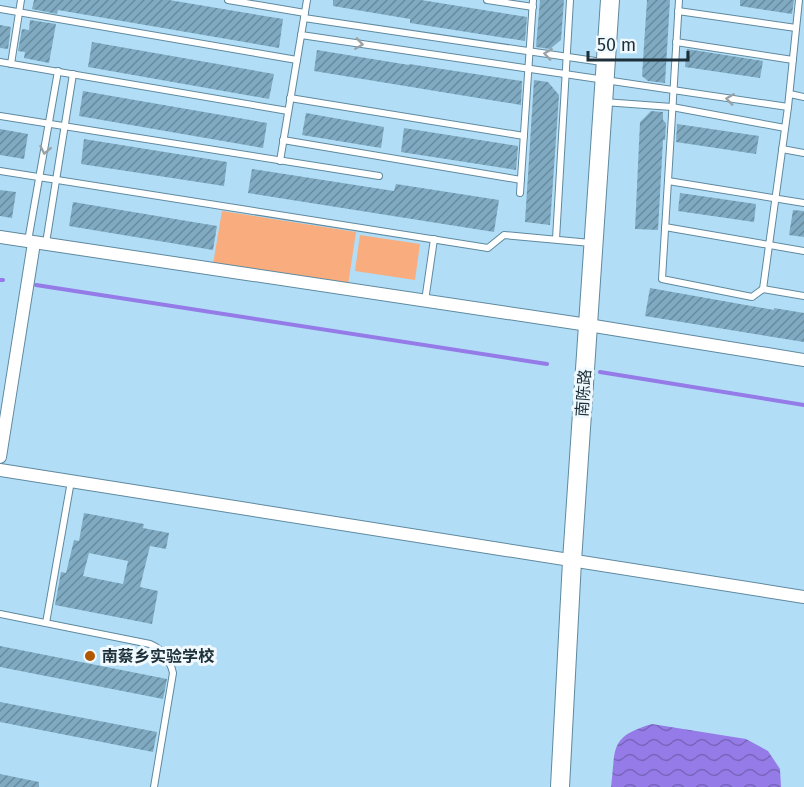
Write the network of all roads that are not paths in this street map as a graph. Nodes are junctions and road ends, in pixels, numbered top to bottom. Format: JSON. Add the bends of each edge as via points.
{"nodes":[{"id":1,"x":21,"y":0,"type":"edge"},
{"id":2,"x":228,"y":0,"type":"edge"},
{"id":3,"x":307,"y":0,"type":"edge"},
{"id":4,"x":487,"y":0,"type":"edge"},
{"id":5,"x":570,"y":0,"type":"edge"},
{"id":6,"x":610,"y":0,"type":"edge"},
{"id":7,"x":679,"y":0,"type":"edge"},
{"id":8,"x":799,"y":0,"type":"edge"},
{"id":9,"x":533,"y":4,"type":"edge"},
{"id":10,"x":0,"y":9,"type":"edge"},
{"id":11,"x":678,"y":11,"type":"junction"},
{"id":12,"x":20,"y":12,"type":"junction"},
{"id":13,"x":304,"y":15,"type":"junction"},
{"id":14,"x":796,"y":28,"type":"junction"},
{"id":15,"x":301,"y":36,"type":"junction"},
{"id":16,"x":795,"y":38,"type":"junction"},
{"id":17,"x":804,"y":40,"type":"edge"},
{"id":18,"x":676,"y":42,"type":"junction"},
{"id":19,"x":530,"y":51,"type":"junction"},
{"id":20,"x":567,"y":57,"type":"junction"},
{"id":21,"x":297,"y":60,"type":"junction"},
{"id":22,"x":793,"y":60,"type":"junction"},
{"id":23,"x":0,"y":62,"type":"edge"},
{"id":24,"x":11,"y":63,"type":"junction"},
{"id":25,"x":529,"y":68,"type":"junction"},
{"id":26,"x":58,"y":71,"type":"junction"},
{"id":27,"x":605,"y":71,"type":"junction"},
{"id":28,"x":566,"y":73,"type":"junction"},
{"id":29,"x":73,"y":74,"type":"junction"},
{"id":30,"x":673,"y":90,"type":"junction"},
{"id":31,"x":790,"y":94,"type":"junction"},
{"id":32,"x":804,"y":97,"type":"edge"},
{"id":33,"x":290,"y":98,"type":"junction"},
{"id":34,"x":603,"y":102,"type":"junction"},
{"id":35,"x":672,"y":107,"type":"junction"},
{"id":36,"x":788,"y":107,"type":"junction"},
{"id":37,"x":288,"y":111,"type":"junction"},
{"id":38,"x":0,"y":116,"type":"edge"},
{"id":39,"x":50,"y":124,"type":"junction"},
{"id":40,"x":64,"y":127,"type":"junction"},
{"id":41,"x":785,"y":128,"type":"junction"},
{"id":42,"x":524,"y":136,"type":"junction"},
{"id":43,"x":283,"y":140,"type":"junction"},
{"id":44,"x":782,"y":149,"type":"junction"},
{"id":45,"x":804,"y":153,"type":"edge"},
{"id":46,"x":280,"y":161,"type":"junction"},
{"id":47,"x":0,"y":171,"type":"edge"},
{"id":48,"x":378,"y":176,"type":"dead end"},
{"id":49,"x":40,"y":177,"type":"junction"},
{"id":50,"x":56,"y":180,"type":"junction"},
{"id":51,"x":521,"y":180,"type":"junction"},
{"id":52,"x":668,"y":181,"type":"junction"},
{"id":53,"x":520,"y":193,"type":"dead end"},
{"id":54,"x":775,"y":198,"type":"junction"},
{"id":55,"x":804,"y":203,"type":"edge"},
{"id":56,"x":665,"y":227,"type":"junction"},
{"id":57,"x":0,"y":237,"type":"edge"},
{"id":58,"x":434,"y":239,"type":"junction"},
{"id":59,"x":556,"y":239,"type":"junction"},
{"id":60,"x":36,"y":243,"type":"junction"},
{"id":61,"x":594,"y":243,"type":"junction"},
{"id":62,"x":769,"y":245,"type":"junction"},
{"id":63,"x":804,"y":251,"type":"edge"},
{"id":64,"x":763,"y":289,"type":"junction"},
{"id":65,"x":804,"y":296,"type":"edge"},
{"id":66,"x":424,"y":301,"type":"junction"},
{"id":67,"x":588,"y":325,"type":"junction"},
{"id":68,"x":804,"y":360,"type":"edge"},
{"id":69,"x":0,"y":457,"type":"edge"},
{"id":70,"x":0,"y":470,"type":"edge"},
{"id":71,"x":71,"y":481,"type":"junction"},
{"id":72,"x":572,"y":561,"type":"junction"},
{"id":73,"x":804,"y":597,"type":"edge"},
{"id":74,"x":0,"y":614,"type":"edge"},
{"id":75,"x":46,"y":623,"type":"junction"},
{"id":76,"x":154,"y":787,"type":"edge"},
{"id":77,"x":560,"y":787,"type":"edge"}],
"edges":[{"from":1,"to":12,"type":"lane"},
{"from":2,"to":13,"type":"lane"},
{"from":3,"to":13,"type":"lane"},
{"from":4,"to":9,"type":"lane"},
{"from":5,"to":20,"type":"lane"},
{"from":6,"to":27,"type":"street","name":"南陈路"},
{"from":7,"to":11,"type":"lane"},
{"from":8,"to":14,"type":"lane"},
{"from":9,"to":19,"type":"lane"},
{"from":10,"to":12,"type":"lane"},
{"from":11,"to":14,"type":"lane"},
{"from":11,"to":18,"type":"lane"},
{"from":12,"to":21,"type":"lane"},
{"from":12,"to":24,"type":"lane"},
{"from":13,"to":15,"type":"lane"},
{"from":13,"to":19,"type":"lane"},
{"from":14,"to":16,"type":"lane"},
{"from":15,"to":21,"type":"lane"},
{"from":15,"to":25,"type":"lane","one_way":true},
{"from":16,"to":17,"type":"lane"},
{"from":16,"to":22,"type":"lane"},
{"from":18,"to":22,"type":"lane"},
{"from":18,"to":30,"type":"lane"},
{"from":20,"to":19,"type":"lane","one_way":true},
{"from":19,"to":25,"type":"lane"},
{"from":20,"to":27,"type":"lane"},
{"from":20,"to":28,"type":"lane"},
{"from":21,"to":33,"type":"lane"},
{"from":22,"to":31,"type":"lane"},
{"from":23,"to":24,"type":"lane"},
{"from":24,"to":26,"type":"lane"},
{"from":25,"to":28,"type":"lane"},
{"from":25,"to":42,"type":"lane"},
{"from":26,"to":29,"type":"lane"},
{"from":26,"to":39,"type":"lane"},
{"from":27,"to":28,"type":"lane"},
{"from":27,"to":30,"type":"lane"},
{"from":27,"to":34,"type":"street","name":"南陈路"},
{"from":28,"to":59,"type":"lane"},
{"from":29,"to":37,"type":"lane"},
{"from":29,"to":40,"type":"lane"},
{"from":30,"to":35,"type":"lane"},
{"from":36,"to":30,"type":"lane","one_way":true},
{"from":31,"to":32,"type":"lane"},
{"from":31,"to":36,"type":"lane"},
{"from":33,"to":37,"type":"lane"},
{"from":33,"to":42,"type":"lane"},
{"from":34,"to":35,"type":"lane"},
{"from":34,"to":61,"type":"street","name":"南陈路"},
{"from":35,"to":41,"type":"lane"},
{"from":35,"to":52,"type":"lane"},
{"from":36,"to":41,"type":"lane"},
{"from":37,"to":43,"type":"lane"},
{"from":38,"to":39,"type":"lane"},
{"from":39,"to":40,"type":"lane"},
{"from":39,"to":49,"type":"lane","one_way":true},
{"from":40,"to":46,"type":"lane"},
{"from":40,"to":50,"type":"lane"},
{"from":41,"to":44,"type":"lane"},
{"from":42,"to":51,"type":"lane"},
{"from":43,"to":46,"type":"lane"},
{"from":43,"to":51,"type":"lane"},
{"from":44,"to":45,"type":"lane"},
{"from":44,"to":54,"type":"lane"},
{"from":46,"to":48,"type":"lane"},
{"from":47,"to":49,"type":"lane"},
{"from":49,"to":50,"type":"lane"},
{"from":49,"to":60,"type":"lane"},
{"from":50,"to":58,"type":"lane"},
{"from":50,"to":60,"type":"lane"},
{"from":51,"to":53,"type":"lane"},
{"from":52,"to":54,"type":"lane"},
{"from":52,"to":56,"type":"lane"},
{"from":54,"to":55,"type":"lane"},
{"from":54,"to":62,"type":"lane"},
{"from":56,"to":62,"type":"lane"},
{"from":56,"to":64,"type":"lane","via":[[662,279],[752,297]]},
{"from":57,"to":60,"type":"street"},
{"from":58,"to":59,"type":"lane","via":[[488,248],[504,235]]},
{"from":58,"to":66,"type":"lane"},
{"from":59,"to":61,"type":"lane"},
{"from":60,"to":66,"type":"street"},
{"from":60,"to":69,"type":"street"},
{"from":61,"to":67,"type":"street","name":"南陈路"},
{"from":62,"to":63,"type":"lane"},
{"from":62,"to":64,"type":"lane"},
{"from":64,"to":65,"type":"lane"},
{"from":66,"to":67,"type":"street"},
{"from":67,"to":68,"type":"street"},
{"from":67,"to":72,"type":"street","name":"南陈路"},
{"from":70,"to":71,"type":"street"},
{"from":71,"to":72,"type":"street"},
{"from":71,"to":75,"type":"lane"},
{"from":72,"to":73,"type":"street"},
{"from":72,"to":77,"type":"street","name":"南陈路"},
{"from":74,"to":75,"type":"lane"},
{"from":75,"to":76,"type":"lane","via":[[150,644],[167,658],[172,673]]}]}
